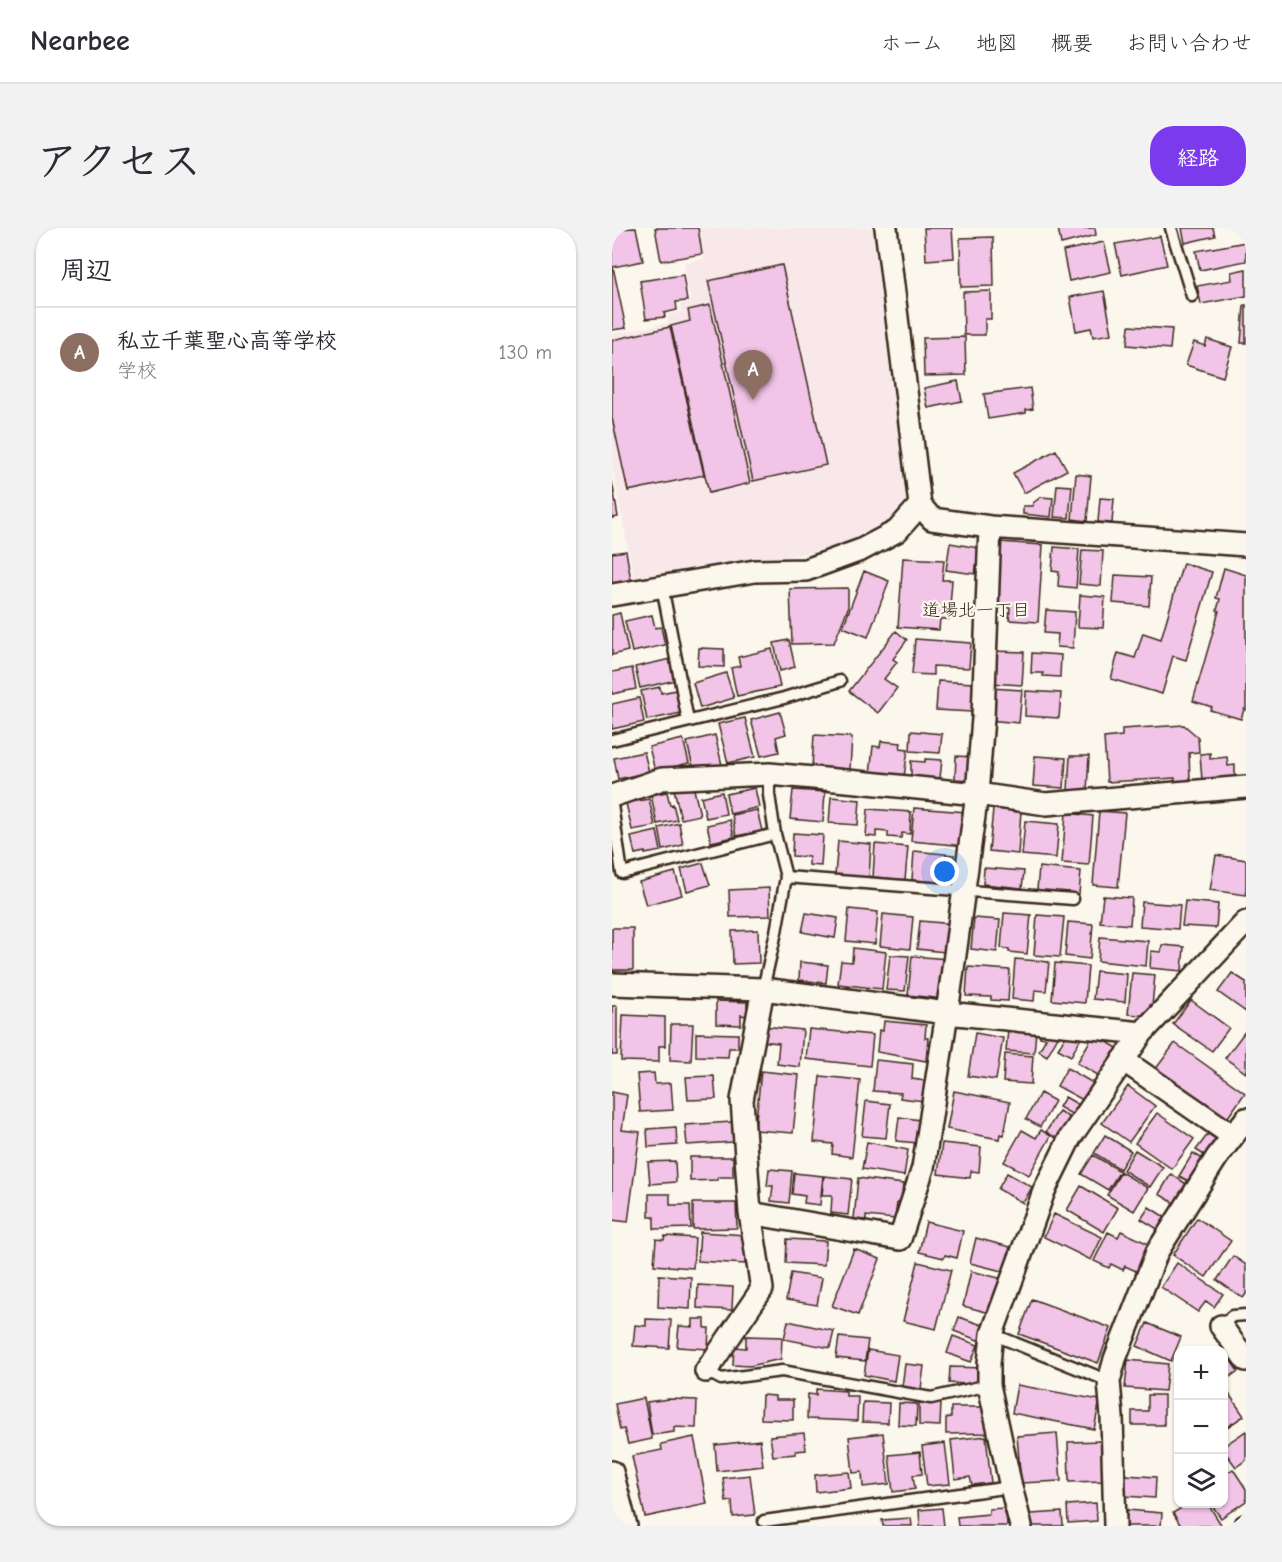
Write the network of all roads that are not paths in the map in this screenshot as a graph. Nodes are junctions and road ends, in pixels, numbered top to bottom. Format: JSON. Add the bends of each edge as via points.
{"nodes":[{"id":1,"x":886,"y":228,"type":"edge"},
{"id":2,"x":1171,"y":228,"type":"edge"},
{"id":3,"x":1192,"y":296,"type":"dead end"},
{"id":4,"x":920,"y":505,"type":"junction"},
{"id":5,"x":990,"y":527,"type":"junction"},
{"id":6,"x":1246,"y":545,"type":"edge"},
{"id":7,"x":662,"y":586,"type":"junction"},
{"id":8,"x":612,"y":596,"type":"edge"},
{"id":9,"x":840,"y":681,"type":"dead end"},
{"id":10,"x":688,"y":721,"type":"junction"},
{"id":11,"x":612,"y":740,"type":"edge"},
{"id":12,"x":769,"y":774,"type":"junction"},
{"id":13,"x":1246,"y":787,"type":"edge"},
{"id":14,"x":977,"y":794,"type":"junction"},
{"id":15,"x":612,"y":796,"type":"edge"},
{"id":16,"x":612,"y":805,"type":"edge"},
{"id":17,"x":775,"y":834,"type":"junction"},
{"id":18,"x":786,"y":877,"type":"junction"},
{"id":19,"x":964,"y":890,"type":"junction"},
{"id":20,"x":1073,"y":898,"type":"dead end"},
{"id":21,"x":1246,"y":922,"type":"edge"},
{"id":22,"x":612,"y":984,"type":"edge"},
{"id":23,"x":763,"y":989,"type":"junction"},
{"id":24,"x":947,"y":1013,"type":"junction"},
{"id":25,"x":1142,"y":1033,"type":"junction"},
{"id":26,"x":1123,"y":1060,"type":"junction"},
{"id":27,"x":1246,"y":1119,"type":"edge"},
{"id":28,"x":1233,"y":1136,"type":"junction"},
{"id":29,"x":750,"y":1213,"type":"junction"},
{"id":30,"x":1246,"y":1315,"type":"edge"},
{"id":31,"x":1221,"y":1326,"type":"joint"},
{"id":32,"x":992,"y":1334,"type":"junction"},
{"id":33,"x":1246,"y":1360,"type":"edge"},
{"id":34,"x":706,"y":1371,"type":"joint"},
{"id":35,"x":1109,"y":1381,"type":"junction"},
{"id":36,"x":989,"y":1385,"type":"junction"},
{"id":37,"x":612,"y":1472,"type":"edge"},
{"id":38,"x":1011,"y":1487,"type":"junction"},
{"id":39,"x":764,"y":1521,"type":"dead end"},
{"id":40,"x":626,"y":1526,"type":"edge"},
{"id":41,"x":1021,"y":1526,"type":"edge"},
{"id":42,"x":1115,"y":1526,"type":"edge"}],
"edges":[{"from":1,"to":4,"type":"street"},
{"from":2,"to":3,"type":"lane"},
{"from":4,"to":5,"type":"street","via":[[933,519]]},
{"from":4,"to":7,"type":"street","via":[[897,531],[861,550],[806,570],[755,571]]},
{"from":5,"to":6,"type":"street"},
{"from":5,"to":14,"type":"street"},
{"from":7,"to":8,"type":"street"},
{"from":7,"to":10,"type":"lane"},
{"from":9,"to":10,"type":"lane"},
{"from":10,"to":11,"type":"lane"},
{"from":12,"to":14,"type":"street"},
{"from":12,"to":15,"type":"street","via":[[662,779]]},
{"from":12,"to":17,"type":"lane"},
{"from":13,"to":14,"type":"street","via":[[1046,804]]},
{"from":14,"to":19,"type":"street"},
{"from":16,"to":17,"type":"lane","via":[[622,873]]},
{"from":17,"to":18,"type":"lane"},
{"from":18,"to":19,"type":"lane"},
{"from":18,"to":23,"type":"lane"},
{"from":19,"to":20,"type":"lane"},
{"from":19,"to":24,"type":"street"},
{"from":21,"to":25,"type":"street"},
{"from":22,"to":23,"type":"street"},
{"from":23,"to":24,"type":"street"},
{"from":23,"to":29,"type":"street","via":[[742,1100]]},
{"from":24,"to":25,"type":"street"},
{"from":24,"to":29,"type":"street","via":[[924,1168],[900,1239]]},
{"from":25,"to":26,"type":"street"},
{"from":26,"to":28,"type":"street"},
{"from":26,"to":32,"type":"street","via":[[1070,1138],[1044,1191]]},
{"from":27,"to":28,"type":"street"},
{"from":28,"to":35,"type":"street","via":[[1157,1252]]},
{"from":29,"to":34,"type":"street","via":[[762,1289]]},
{"from":30,"to":31,"type":"lane","via":[[1232,1316]]},
{"from":31,"to":33,"type":"street"},
{"from":32,"to":35,"type":"lane"},
{"from":32,"to":36,"type":"street"},
{"from":34,"to":36,"type":"lane","via":[[721,1379],[782,1371],[931,1398]]},
{"from":35,"to":42,"type":"street"},
{"from":36,"to":38,"type":"street"},
{"from":37,"to":40,"type":"street"},
{"from":38,"to":39,"type":"lane"},
{"from":38,"to":41,"type":"street"}]}
